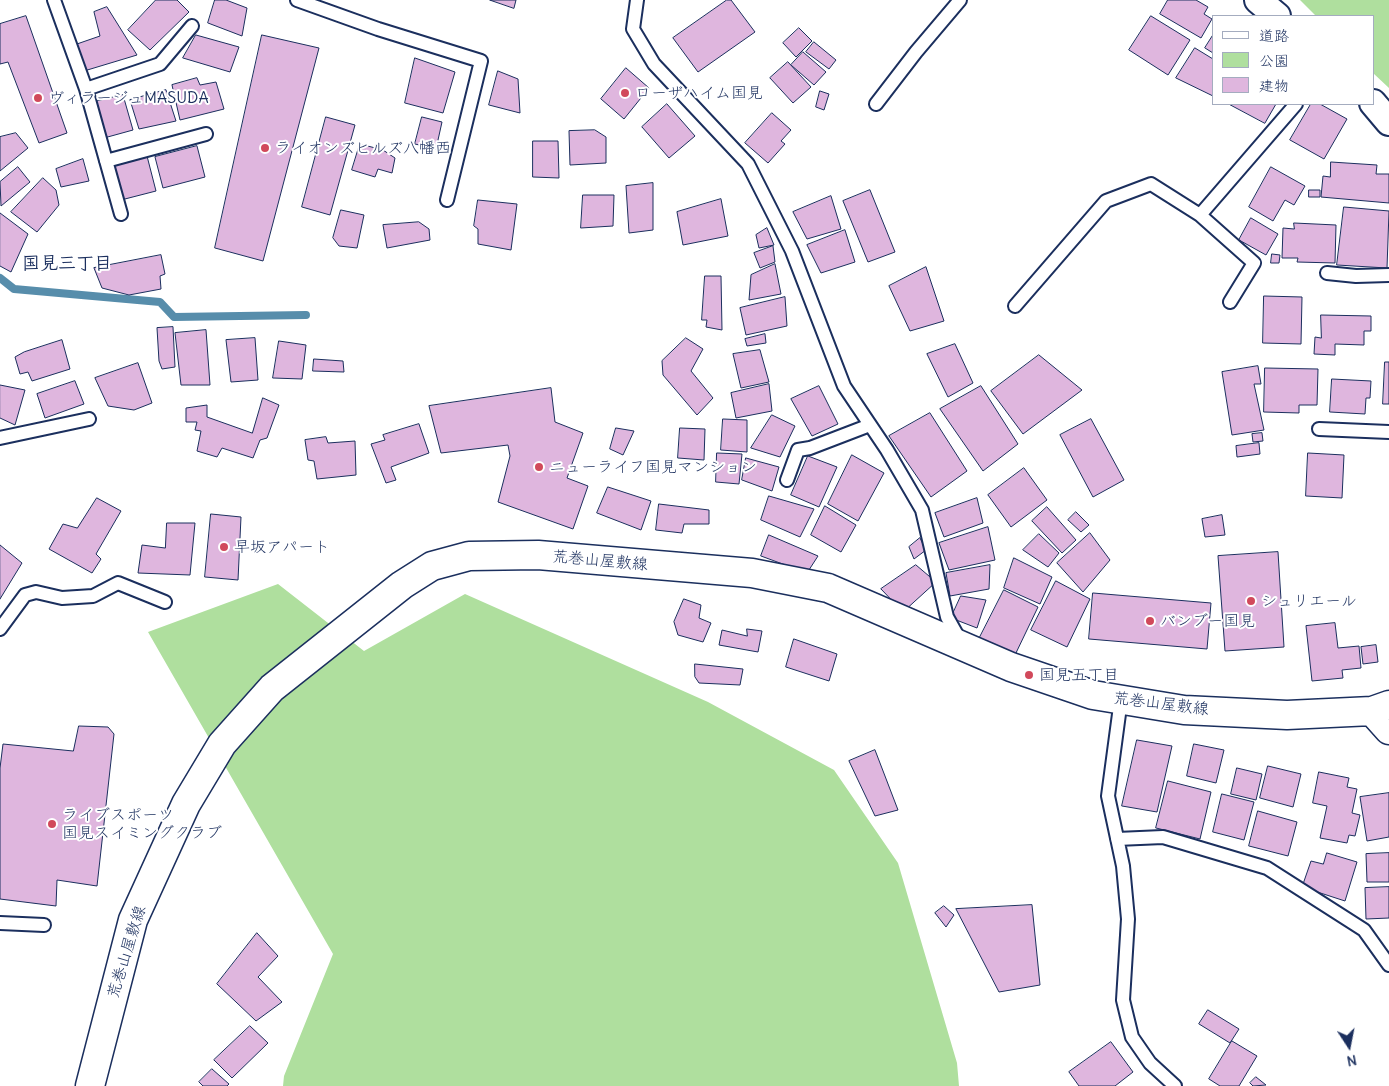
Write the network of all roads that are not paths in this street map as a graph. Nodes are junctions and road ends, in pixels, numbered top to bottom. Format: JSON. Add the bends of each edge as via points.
{"nodes":[{"id":1,"x":54,"y":0,"type":"edge"},
{"id":2,"x":297,"y":0,"type":"edge"},
{"id":3,"x":637,"y":0,"type":"edge"},
{"id":4,"x":960,"y":0,"type":"edge"},
{"id":5,"x":1258,"y":0,"type":"edge"},
{"id":6,"x":1276,"y":15,"type":"edge"},
{"id":7,"x":192,"y":26,"type":"dead end"},
{"id":8,"x":86,"y":88,"type":"junction"},
{"id":9,"x":876,"y":104,"type":"dead end"},
{"id":10,"x":1374,"y":104,"type":"edge"},
{"id":11,"x":1295,"y":105,"type":"edge"},
{"id":12,"x":1389,"y":122,"type":"edge"},
{"id":13,"x":206,"y":134,"type":"dead end"},
{"id":14,"x":106,"y":160,"type":"junction"},
{"id":15,"x":447,"y":200,"type":"dead end"},
{"id":16,"x":121,"y":214,"type":"dead end"},
{"id":17,"x":1200,"y":215,"type":"junction"},
{"id":18,"x":1326,"y":273,"type":"dead end"},
{"id":19,"x":1389,"y":275,"type":"edge"},
{"id":20,"x":1230,"y":302,"type":"dead end"},
{"id":21,"x":1015,"y":306,"type":"dead end"},
{"id":22,"x":89,"y":419,"type":"dead end"},
{"id":23,"x":870,"y":425,"type":"junction"},
{"id":24,"x":1319,"y":429,"type":"dead end"},
{"id":25,"x":1389,"y":432,"type":"edge"},
{"id":26,"x":0,"y":438,"type":"edge"},
{"id":27,"x":787,"y":480,"type":"dead end"},
{"id":28,"x":165,"y":602,"type":"dead end"},
{"id":29,"x":0,"y":629,"type":"edge"},
{"id":30,"x":964,"y":647,"type":"junction"},
{"id":31,"x":1121,"y":699,"type":"junction"},
{"id":32,"x":1383,"y":715,"type":"edge"},
{"id":33,"x":1117,"y":839,"type":"junction"},
{"id":34,"x":0,"y":923,"type":"edge"},
{"id":35,"x":44,"y":925,"type":"dead end"},
{"id":36,"x":1389,"y":965,"type":"edge"},
{"id":37,"x":90,"y":1086,"type":"edge"},
{"id":38,"x":1175,"y":1086,"type":"edge"}],
"edges":[{"from":1,"to":8,"type":"lane"},
{"from":2,"to":15,"type":"lane","via":[[482,61]]},
{"from":3,"to":23,"type":"lane","via":[[633,30],[654,64],[748,164],[792,251],[844,386]]},
{"from":4,"to":9,"type":"lane"},
{"from":5,"to":6,"type":"street"},
{"from":7,"to":8,"type":"lane","via":[[160,64]]},
{"from":8,"to":14,"type":"lane"},
{"from":10,"to":12,"type":"street"},
{"from":11,"to":17,"type":"lane"},
{"from":13,"to":14,"type":"lane"},
{"from":14,"to":16,"type":"lane"},
{"from":17,"to":20,"type":"lane","via":[[1254,263]]},
{"from":17,"to":21,"type":"lane","via":[[1151,184],[1106,202]]},
{"from":18,"to":19,"type":"lane"},
{"from":22,"to":26,"type":"lane"},
{"from":23,"to":27,"type":"lane","via":[[798,450]]},
{"from":23,"to":30,"type":"lane","via":[[922,510],[947,617]]},
{"from":24,"to":25,"type":"lane"},
{"from":28,"to":29,"type":"lane","via":[[118,583],[92,596],[62,598],[36,592],[25,596]]},
{"from":30,"to":31,"type":"street","name":"荒巻山屋敷線","via":[[1029,674],[1093,695]]},
{"from":30,"to":37,"type":"street","name":"荒巻山屋敷線","via":[[828,588],[752,573],[538,555],[469,556],[432,566],[402,585],[272,688],[222,744],[186,804],[133,920]]},
{"from":31,"to":32,"type":"street","name":"荒巻山屋敷線","via":[[1184,710]]},
{"from":31,"to":33,"type":"lane","via":[[1108,796]]},
{"from":33,"to":36,"type":"lane","via":[[1163,837],[1267,868],[1364,930]]},
{"from":33,"to":38,"type":"lane","via":[[1128,919],[1123,1000],[1132,1038],[1150,1063]]},
{"from":34,"to":35,"type":"lane"}]}
